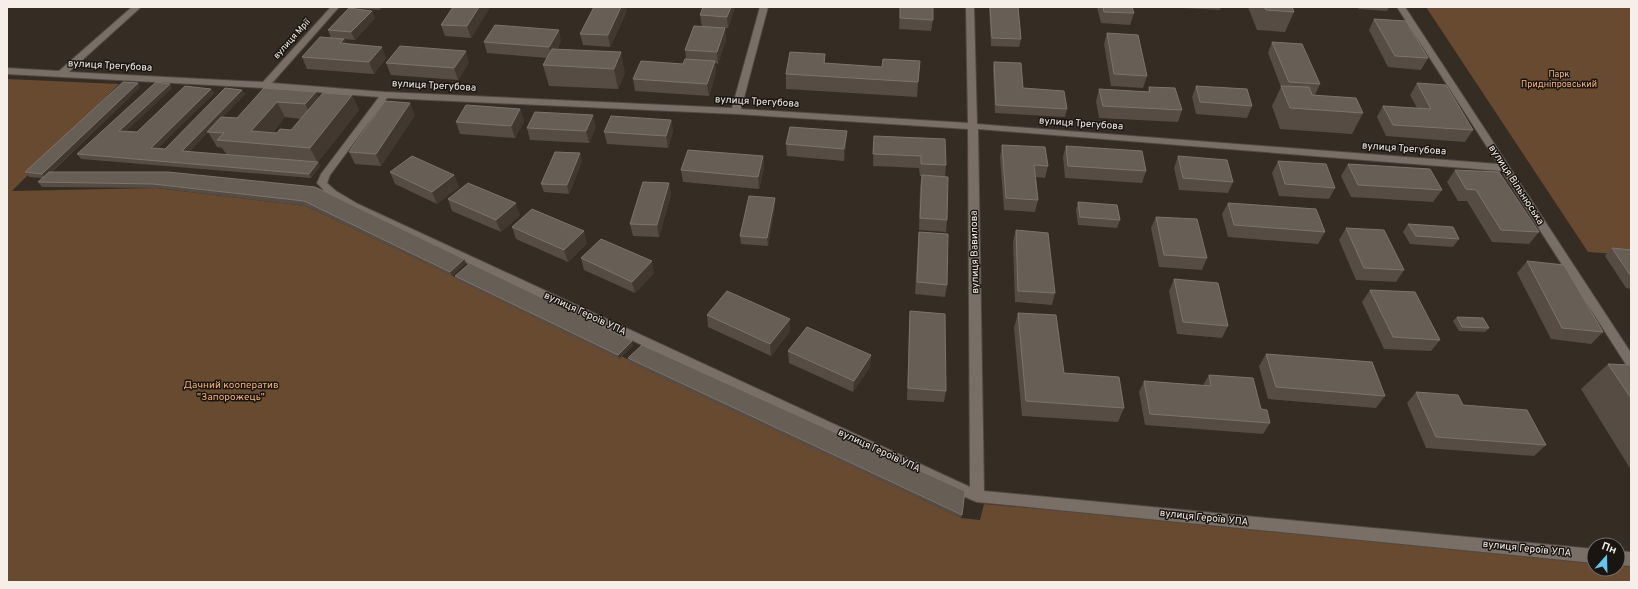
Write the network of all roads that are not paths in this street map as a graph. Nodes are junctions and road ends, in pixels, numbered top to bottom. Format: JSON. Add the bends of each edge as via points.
{"nodes":[{"id":1,"x":137,"y":7,"type":"edge"},
{"id":2,"x":335,"y":7,"type":"edge"},
{"id":3,"x":764,"y":7,"type":"edge"},
{"id":4,"x":970,"y":7,"type":"edge"},
{"id":5,"x":1401,"y":7,"type":"edge"},
{"id":6,"x":7,"y":71,"type":"edge"},
{"id":7,"x":61,"y":74,"type":"junction"},
{"id":8,"x":265,"y":84,"type":"junction"},
{"id":9,"x":385,"y":95,"type":"junction"},
{"id":10,"x":736,"y":111,"type":"junction"},
{"id":11,"x":973,"y":126,"type":"junction"},
{"id":12,"x":1506,"y":168,"type":"junction"},
{"id":13,"x":1631,"y":363,"type":"edge"},
{"id":14,"x":977,"y":496,"type":"junction"},
{"id":15,"x":1586,"y":555,"type":"edge"}],
"edges":[{"from":1,"to":7,"type":"street"},
{"from":2,"to":8,"type":"street","name":"вулиця Мрії"},
{"from":3,"to":10,"type":"street"},
{"from":4,"to":11,"type":"street","name":"вулиця Вавилова"},
{"from":5,"to":12,"type":"street","name":"вулиця Вільнюська"},
{"from":6,"to":7,"type":"street","name":"вулиця Трегубова"},
{"from":7,"to":8,"type":"street","name":"вулиця Трегубова"},
{"from":8,"to":9,"type":"street","name":"вулиця Трегубова"},
{"from":9,"to":10,"type":"street","name":"вулиця Трегубова"},
{"from":9,"to":14,"type":"street","name":"вулиця Героїв УПА","via":[[326,174],[322,183],[326,189],[354,206]]},
{"from":10,"to":11,"type":"street","name":"вулиця Трегубова"},
{"from":11,"to":12,"type":"street","name":"вулиця Трегубова"},
{"from":11,"to":14,"type":"street","name":"вулиця Вавилова"},
{"from":12,"to":13,"type":"street","name":"вулиця Вільнюська"},
{"from":14,"to":15,"type":"street","name":"вулиця Героїв УПА"}]}
